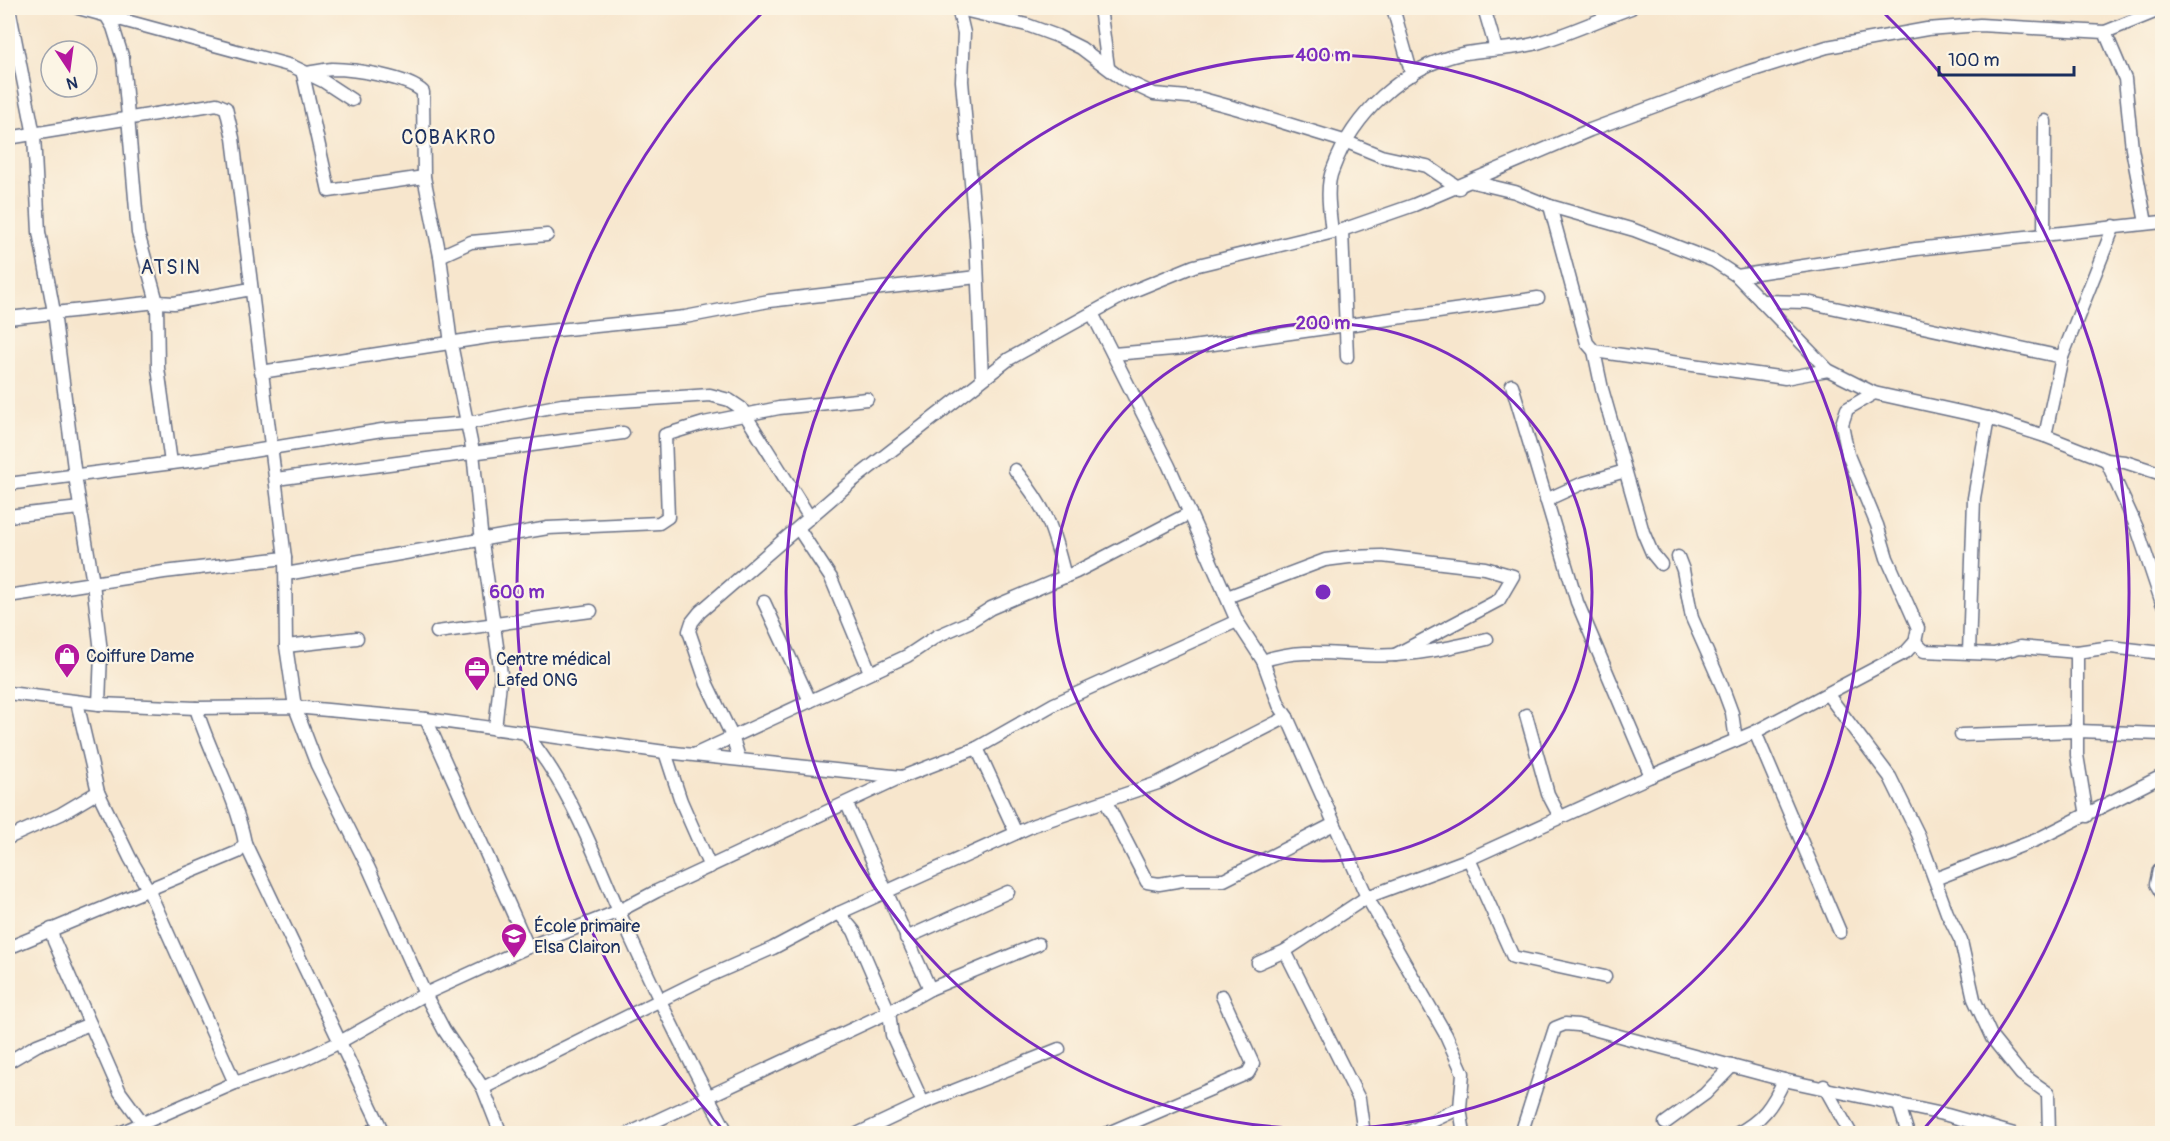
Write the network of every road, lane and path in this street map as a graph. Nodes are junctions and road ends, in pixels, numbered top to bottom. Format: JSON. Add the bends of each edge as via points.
{"nodes":[{"id":1,"x":9,"y":8,"type":"edge"},
{"id":2,"x":78,"y":8,"type":"edge"},
{"id":3,"x":957,"y":8,"type":"edge"},
{"id":4,"x":1100,"y":8,"type":"edge"},
{"id":5,"x":1393,"y":8,"type":"edge"},
{"id":6,"x":1484,"y":8,"type":"edge"},
{"id":7,"x":1603,"y":8,"type":"edge"},
{"id":8,"x":1631,"y":8,"type":"edge"},
{"id":9,"x":2163,"y":9,"type":"edge"},
{"id":10,"x":109,"y":12,"type":"edge"},
{"id":11,"x":1592,"y":22,"type":"junction"},
{"id":12,"x":2105,"y":32,"type":"junction"},
{"id":13,"x":1496,"y":49,"type":"junction"},
{"id":14,"x":1108,"y":67,"type":"junction"},
{"id":15,"x":303,"y":74,"type":"junction"},
{"id":16,"x":1412,"y":75,"type":"junction"},
{"id":17,"x":352,"y":100,"type":"dead end"},
{"id":18,"x":127,"y":118,"type":"junction"},
{"id":19,"x":2045,"y":121,"type":"dead end"},
{"id":20,"x":34,"y":135,"type":"junction"},
{"id":21,"x":8,"y":138,"type":"edge"},
{"id":22,"x":1347,"y":142,"type":"junction"},
{"id":23,"x":424,"y":177,"type":"junction"},
{"id":24,"x":1473,"y":182,"type":"junction"},
{"id":25,"x":1459,"y":188,"type":"junction"},
{"id":26,"x":1550,"y":206,"type":"junction"},
{"id":27,"x":2163,"y":222,"type":"edge"},
{"id":28,"x":2146,"y":223,"type":"junction"},
{"id":29,"x":2114,"y":226,"type":"junction"},
{"id":30,"x":1337,"y":231,"type":"junction"},
{"id":31,"x":2044,"y":234,"type":"junction"},
{"id":32,"x":547,"y":235,"type":"dead end"},
{"id":33,"x":440,"y":256,"type":"junction"},
{"id":34,"x":1737,"y":276,"type":"junction"},
{"id":35,"x":977,"y":277,"type":"junction"},
{"id":36,"x":251,"y":289,"type":"junction"},
{"id":37,"x":1538,"y":298,"type":"dead end"},
{"id":38,"x":1761,"y":301,"type":"junction"},
{"id":39,"x":158,"y":302,"type":"junction"},
{"id":40,"x":54,"y":312,"type":"junction"},
{"id":41,"x":1092,"y":313,"type":"junction"},
{"id":42,"x":8,"y":318,"type":"edge"},
{"id":43,"x":1345,"y":324,"type":"junction"},
{"id":44,"x":451,"y":344,"type":"junction"},
{"id":45,"x":1594,"y":351,"type":"junction"},
{"id":46,"x":1113,"y":354,"type":"junction"},
{"id":47,"x":1347,"y":357,"type":"dead end"},
{"id":48,"x":2062,"y":357,"type":"junction"},
{"id":49,"x":1828,"y":370,"type":"junction"},
{"id":50,"x":261,"y":372,"type":"junction"},
{"id":51,"x":982,"y":379,"type":"junction"},
{"id":52,"x":1512,"y":385,"type":"dead end"},
{"id":53,"x":1874,"y":393,"type":"junction"},
{"id":54,"x":867,"y":399,"type":"dead end"},
{"id":55,"x":747,"y":416,"type":"junction"},
{"id":56,"x":1988,"y":418,"type":"junction"},
{"id":57,"x":468,"y":423,"type":"junction"},
{"id":58,"x":623,"y":433,"type":"dead end"},
{"id":59,"x":2045,"y":436,"type":"junction"},
{"id":60,"x":270,"y":448,"type":"junction"},
{"id":61,"x":473,"y":452,"type":"junction"},
{"id":62,"x":2106,"y":460,"type":"junction"},
{"id":63,"x":171,"y":463,"type":"junction"},
{"id":64,"x":1015,"y":470,"type":"dead end"},
{"id":65,"x":1625,"y":471,"type":"junction"},
{"id":66,"x":2163,"y":474,"type":"edge"},
{"id":67,"x":75,"y":476,"type":"junction"},
{"id":68,"x":276,"y":479,"type":"junction"},
{"id":69,"x":8,"y":484,"type":"edge"},
{"id":70,"x":1546,"y":500,"type":"junction"},
{"id":71,"x":80,"y":508,"type":"junction"},
{"id":72,"x":1190,"y":513,"type":"junction"},
{"id":73,"x":8,"y":516,"type":"edge"},
{"id":74,"x":810,"y":518,"type":"junction"},
{"id":75,"x":798,"y":528,"type":"junction"},
{"id":76,"x":482,"y":542,"type":"junction"},
{"id":77,"x":1678,"y":557,"type":"dead end"},
{"id":78,"x":285,"y":558,"type":"junction"},
{"id":79,"x":1661,"y":564,"type":"dead end"},
{"id":80,"x":286,"y":574,"type":"junction"},
{"id":81,"x":1065,"y":577,"type":"junction"},
{"id":82,"x":93,"y":583,"type":"junction"},
{"id":83,"x":8,"y":596,"type":"edge"},
{"id":84,"x":1227,"y":597,"type":"junction"},
{"id":85,"x":764,"y":602,"type":"dead end"},
{"id":86,"x":2163,"y":603,"type":"edge"},
{"id":87,"x":591,"y":611,"type":"dead end"},
{"id":88,"x":1237,"y":621,"type":"junction"},
{"id":89,"x":493,"y":625,"type":"junction"},
{"id":90,"x":437,"y":632,"type":"dead end"},
{"id":91,"x":357,"y":638,"type":"dead end"},
{"id":92,"x":1487,"y":639,"type":"dead end"},
{"id":93,"x":1915,"y":642,"type":"junction"},
{"id":94,"x":286,"y":646,"type":"junction"},
{"id":95,"x":2077,"y":652,"type":"junction"},
{"id":96,"x":1969,"y":653,"type":"junction"},
{"id":97,"x":2163,"y":653,"type":"edge"},
{"id":98,"x":1395,"y":655,"type":"junction"},
{"id":99,"x":1263,"y":662,"type":"junction"},
{"id":100,"x":870,"y":672,"type":"junction"},
{"id":101,"x":8,"y":693,"type":"edge"},
{"id":102,"x":1828,"y":695,"type":"junction"},
{"id":103,"x":810,"y":701,"type":"junction"},
{"id":104,"x":77,"y":702,"type":"junction"},
{"id":105,"x":99,"y":704,"type":"junction"},
{"id":106,"x":295,"y":707,"type":"junction"},
{"id":107,"x":195,"y":708,"type":"junction"},
{"id":108,"x":1526,"y":716,"type":"dead end"},
{"id":109,"x":1287,"y":717,"type":"junction"},
{"id":110,"x":426,"y":719,"type":"junction"},
{"id":111,"x":495,"y":729,"type":"junction"},
{"id":112,"x":2078,"y":731,"type":"junction"},
{"id":113,"x":1755,"y":732,"type":"junction"},
{"id":114,"x":525,"y":733,"type":"junction"},
{"id":115,"x":2163,"y":734,"type":"edge"},
{"id":116,"x":1960,"y":735,"type":"dead end"},
{"id":117,"x":732,"y":736,"type":"junction"},
{"id":118,"x":1736,"y":740,"type":"junction"},
{"id":119,"x":977,"y":748,"type":"junction"},
{"id":120,"x":665,"y":752,"type":"junction"},
{"id":121,"x":694,"y":755,"type":"junction"},
{"id":122,"x":738,"y":759,"type":"junction"},
{"id":123,"x":1651,"y":776,"type":"junction"},
{"id":124,"x":2163,"y":776,"type":"edge"},
{"id":125,"x":902,"y":777,"type":"junction"},
{"id":126,"x":98,"y":792,"type":"junction"},
{"id":127,"x":1106,"y":802,"type":"junction"},
{"id":128,"x":847,"y":804,"type":"junction"},
{"id":129,"x":2087,"y":816,"type":"junction"},
{"id":130,"x":1560,"y":817,"type":"junction"},
{"id":131,"x":1334,"y":824,"type":"junction"},
{"id":132,"x":1016,"y":833,"type":"junction"},
{"id":133,"x":8,"y":838,"type":"edge"},
{"id":134,"x":245,"y":843,"type":"junction"},
{"id":135,"x":1469,"y":859,"type":"junction"},
{"id":136,"x":710,"y":867,"type":"junction"},
{"id":137,"x":2163,"y":869,"type":"edge"},
{"id":138,"x":1935,"y":879,"type":"junction"},
{"id":139,"x":148,"y":889,"type":"junction"},
{"id":140,"x":1008,"y":892,"type":"dead end"},
{"id":141,"x":886,"y":894,"type":"junction"},
{"id":142,"x":2163,"y":894,"type":"edge"},
{"id":143,"x":1367,"y":897,"type":"junction"},
{"id":144,"x":619,"y":911,"type":"junction"},
{"id":145,"x":839,"y":913,"type":"junction"},
{"id":146,"x":51,"y":929,"type":"junction"},
{"id":147,"x":1840,"y":932,"type":"dead end"},
{"id":148,"x":906,"y":938,"type":"junction"},
{"id":149,"x":1038,"y":944,"type":"dead end"},
{"id":150,"x":528,"y":947,"type":"junction"},
{"id":151,"x":8,"y":948,"type":"edge"},
{"id":152,"x":1285,"y":951,"type":"junction"},
{"id":153,"x":1257,"y":963,"type":"dead end"},
{"id":154,"x":1605,"y":977,"type":"dead end"},
{"id":155,"x":930,"y":989,"type":"junction"},
{"id":156,"x":425,"y":994,"type":"junction"},
{"id":157,"x":1222,"y":996,"type":"dead end"},
{"id":158,"x":659,"y":1002,"type":"junction"},
{"id":159,"x":889,"y":1012,"type":"junction"},
{"id":160,"x":90,"y":1024,"type":"junction"},
{"id":161,"x":338,"y":1043,"type":"junction"},
{"id":162,"x":1059,"y":1049,"type":"dead end"},
{"id":163,"x":8,"y":1062,"type":"edge"},
{"id":164,"x":1732,"y":1066,"type":"junction"},
{"id":165,"x":1784,"y":1080,"type":"junction"},
{"id":166,"x":234,"y":1083,"type":"junction"},
{"id":167,"x":1824,"y":1086,"type":"junction"},
{"id":168,"x":483,"y":1088,"type":"junction"},
{"id":169,"x":708,"y":1097,"type":"junction"},
{"id":170,"x":923,"y":1103,"type":"junction"},
{"id":171,"x":1899,"y":1105,"type":"junction"},
{"id":172,"x":1460,"y":1108,"type":"junction"},
{"id":173,"x":493,"y":1118,"type":"junction"},
{"id":174,"x":1665,"y":1123,"type":"dead end"},
{"id":175,"x":143,"y":1128,"type":"edge"},
{"id":176,"x":382,"y":1130,"type":"edge"},
{"id":177,"x":118,"y":1134,"type":"edge"},
{"id":178,"x":366,"y":1134,"type":"edge"},
{"id":179,"x":496,"y":1134,"type":"edge"},
{"id":180,"x":501,"y":1134,"type":"edge"},
{"id":181,"x":628,"y":1134,"type":"edge"},
{"id":182,"x":728,"y":1134,"type":"edge"},
{"id":183,"x":857,"y":1134,"type":"edge"},
{"id":184,"x":1106,"y":1134,"type":"edge"},
{"id":185,"x":1364,"y":1134,"type":"edge"},
{"id":186,"x":1405,"y":1134,"type":"edge"},
{"id":187,"x":1464,"y":1134,"type":"edge"},
{"id":188,"x":1521,"y":1134,"type":"edge"},
{"id":189,"x":1736,"y":1134,"type":"edge"},
{"id":190,"x":1851,"y":1134,"type":"edge"},
{"id":191,"x":1908,"y":1134,"type":"edge"},
{"id":192,"x":2014,"y":1134,"type":"edge"},
{"id":193,"x":2049,"y":1134,"type":"edge"}],
"edges":[{"from":1,"to":20,"type":"street"},
{"from":2,"to":10,"type":"street"},
{"from":3,"to":14,"type":"street","via":[[1057,36]]},
{"from":3,"to":35,"type":"street","via":[[964,33],[962,81]]},
{"from":4,"to":14,"type":"street"},
{"from":5,"to":16,"type":"street"},
{"from":6,"to":13,"type":"street"},
{"from":7,"to":11,"type":"street"},
{"from":8,"to":11,"type":"street"},
{"from":9,"to":12,"type":"street"},
{"from":10,"to":15,"type":"street","via":[[292,66]]},
{"from":10,"to":18,"type":"street","via":[[123,59]]},
{"from":11,"to":13,"type":"street","via":[[1536,44]]},
{"from":12,"to":24,"type":"street","via":[[1980,25],[1927,29],[1827,47],[1590,130]]},
{"from":12,"to":28,"type":"street","via":[[2125,79],[2132,149]]},
{"from":13,"to":16,"type":"street","via":[[1459,55]]},
{"from":14,"to":22,"type":"street","via":[[1122,79],[1154,94],[1199,98]]},
{"from":15,"to":17,"type":"street","via":[[323,81]]},
{"from":15,"to":23,"type":"street","via":[[331,69],[381,75],[417,86],[423,92]]},
{"from":15,"to":23,"type":"street","via":[[328,191]]},
{"from":16,"to":22,"type":"street","via":[[1387,91]]},
{"from":18,"to":20,"type":"street"},
{"from":18,"to":36,"type":"street","via":[[217,104],[226,108]]},
{"from":18,"to":39,"type":"street","via":[[138,233]]},
{"from":19,"to":31,"type":"street"},
{"from":20,"to":21,"type":"street"},
{"from":20,"to":40,"type":"street","via":[[39,232]]},
{"from":22,"to":25,"type":"street","via":[[1381,156],[1436,170]]},
{"from":22,"to":30,"type":"street","via":[[1332,170],[1329,209]]},
{"from":23,"to":33,"type":"street"},
{"from":24,"to":25,"type":"street"},
{"from":24,"to":26,"type":"street"},
{"from":25,"to":30,"type":"street"},
{"from":26,"to":34,"type":"street","via":[[1684,248]]},
{"from":26,"to":45,"type":"street","via":[[1587,343]]},
{"from":27,"to":28,"type":"street"},
{"from":28,"to":29,"type":"street"},
{"from":29,"to":31,"type":"street"},
{"from":29,"to":48,"type":"street"},
{"from":30,"to":41,"type":"street","via":[[1194,266],[1128,292]]},
{"from":30,"to":43,"type":"street"},
{"from":31,"to":34,"type":"street"},
{"from":32,"to":33,"type":"street","via":[[471,242]]},
{"from":33,"to":44,"type":"street"},
{"from":34,"to":38,"type":"street"},
{"from":35,"to":44,"type":"street"},
{"from":35,"to":51,"type":"street"},
{"from":36,"to":39,"type":"street","via":[[174,303]]},
{"from":36,"to":50,"type":"street"},
{"from":37,"to":43,"type":"street"},
{"from":38,"to":48,"type":"street","via":[[1807,302]]},
{"from":38,"to":49,"type":"street"},
{"from":39,"to":40,"type":"street"},
{"from":39,"to":63,"type":"street","via":[[158,368]]},
{"from":40,"to":42,"type":"street"},
{"from":40,"to":67,"type":"street"},
{"from":41,"to":46,"type":"street"},
{"from":41,"to":51,"type":"street","via":[[1009,359]]},
{"from":43,"to":46,"type":"street","via":[[1185,348]]},
{"from":43,"to":47,"type":"street"},
{"from":44,"to":50,"type":"street"},
{"from":44,"to":57,"type":"street"},
{"from":45,"to":49,"type":"street","via":[[1785,378]]},
{"from":45,"to":65,"type":"street"},
{"from":46,"to":72,"type":"street"},
{"from":48,"to":59,"type":"street"},
{"from":49,"to":53,"type":"street"},
{"from":50,"to":60,"type":"street"},
{"from":51,"to":74,"type":"street"},
{"from":52,"to":70,"type":"street"},
{"from":53,"to":56,"type":"street"},
{"from":53,"to":93,"type":"street","via":[[1847,409],[1842,423],[1854,473],[1918,628]]},
{"from":54,"to":55,"type":"street","via":[[780,408]]},
{"from":55,"to":57,"type":"street","via":[[729,400],[710,395],[562,405]]},
{"from":55,"to":74,"type":"street"},
{"from":55,"to":76,"type":"street","via":[[665,435],[668,517],[664,521],[548,528]]},
{"from":56,"to":59,"type":"street"},
{"from":56,"to":96,"type":"street","via":[[1974,498]]},
{"from":57,"to":60,"type":"street","via":[[382,430]]},
{"from":57,"to":61,"type":"street"},
{"from":58,"to":61,"type":"street"},
{"from":59,"to":62,"type":"street"},
{"from":60,"to":63,"type":"street"},
{"from":60,"to":68,"type":"street"},
{"from":61,"to":68,"type":"street"},
{"from":61,"to":76,"type":"street"},
{"from":62,"to":66,"type":"street"},
{"from":62,"to":86,"type":"street","via":[[2137,528]]},
{"from":63,"to":67,"type":"street"},
{"from":64,"to":81,"type":"street","via":[[1048,517]]},
{"from":65,"to":70,"type":"street"},
{"from":65,"to":79,"type":"street","via":[[1643,532]]},
{"from":67,"to":69,"type":"street"},
{"from":67,"to":71,"type":"street"},
{"from":68,"to":78,"type":"street"},
{"from":70,"to":123,"type":"street","via":[[1582,613]]},
{"from":71,"to":73,"type":"street"},
{"from":71,"to":82,"type":"street"},
{"from":72,"to":81,"type":"street"},
{"from":72,"to":84,"type":"street"},
{"from":74,"to":75,"type":"street"},
{"from":75,"to":100,"type":"street","via":[[831,578]]},
{"from":75,"to":117,"type":"street","via":[[692,622],[689,631],[707,684]]},
{"from":76,"to":80,"type":"street"},
{"from":76,"to":89,"type":"street"},
{"from":77,"to":118,"type":"street","via":[[1692,618],[1722,686]]},
{"from":78,"to":80,"type":"street"},
{"from":78,"to":82,"type":"street"},
{"from":80,"to":94,"type":"street"},
{"from":81,"to":100,"type":"street","via":[[1011,598],[907,656]]},
{"from":82,"to":83,"type":"street"},
{"from":82,"to":105,"type":"street","via":[[101,652]]},
{"from":84,"to":88,"type":"street"},
{"from":84,"to":98,"type":"street","via":[[1325,560],[1349,557],[1382,556],[1485,568],[1513,576],[1499,600]]},
{"from":85,"to":103,"type":"street"},
{"from":87,"to":89,"type":"street"},
{"from":88,"to":99,"type":"street"},
{"from":88,"to":119,"type":"street","via":[[1054,704]]},
{"from":89,"to":90,"type":"street"},
{"from":89,"to":111,"type":"street","via":[[501,674]]},
{"from":91,"to":94,"type":"street"},
{"from":92,"to":98,"type":"street","via":[[1448,649]]},
{"from":93,"to":96,"type":"street","via":[[1924,651]]},
{"from":93,"to":102,"type":"street","via":[[1906,652]]},
{"from":94,"to":106,"type":"street"},
{"from":95,"to":96,"type":"street","via":[[2020,647],[1994,654]]},
{"from":95,"to":97,"type":"street","via":[[2111,647]]},
{"from":95,"to":112,"type":"street"},
{"from":98,"to":99,"type":"street","via":[[1283,655]]},
{"from":99,"to":109,"type":"street"},
{"from":100,"to":103,"type":"street"},
{"from":101,"to":104,"type":"street"},
{"from":102,"to":113,"type":"street"},
{"from":102,"to":138,"type":"street","via":[[1890,777]]},
{"from":103,"to":117,"type":"street"},
{"from":104,"to":105,"type":"street"},
{"from":104,"to":126,"type":"street"},
{"from":105,"to":107,"type":"street"},
{"from":106,"to":107,"type":"street"},
{"from":106,"to":110,"type":"street"},
{"from":106,"to":156,"type":"street","via":[[317,765]]},
{"from":107,"to":134,"type":"street","via":[[240,818]]},
{"from":108,"to":130,"type":"street","via":[[1548,794]]},
{"from":109,"to":127,"type":"street","via":[[1158,783]]},
{"from":109,"to":131,"type":"street"},
{"from":110,"to":111,"type":"street"},
{"from":110,"to":150,"type":"street"},
{"from":111,"to":114,"type":"street"},
{"from":112,"to":115,"type":"street"},
{"from":112,"to":116,"type":"street"},
{"from":112,"to":129,"type":"street"},
{"from":113,"to":118,"type":"street"},
{"from":113,"to":147,"type":"street"},
{"from":114,"to":120,"type":"street"},
{"from":114,"to":144,"type":"street","via":[[546,758],[584,827]]},
{"from":117,"to":121,"type":"street"},
{"from":117,"to":122,"type":"street"},
{"from":118,"to":123,"type":"street"},
{"from":119,"to":125,"type":"street"},
{"from":119,"to":132,"type":"street"},
{"from":120,"to":121,"type":"street"},
{"from":120,"to":136,"type":"street"},
{"from":121,"to":122,"type":"street"},
{"from":122,"to":125,"type":"street"},
{"from":123,"to":130,"type":"street"},
{"from":124,"to":129,"type":"street"},
{"from":125,"to":128,"type":"street"},
{"from":126,"to":133,"type":"street"},
{"from":126,"to":139,"type":"street"},
{"from":127,"to":131,"type":"street","via":[[1147,882],[1159,884],[1224,879]]},
{"from":127,"to":132,"type":"street"},
{"from":128,"to":136,"type":"street"},
{"from":128,"to":141,"type":"street"},
{"from":129,"to":138,"type":"street"},
{"from":130,"to":135,"type":"street"},
{"from":131,"to":143,"type":"street"},
{"from":132,"to":141,"type":"street"},
{"from":134,"to":139,"type":"street","via":[[221,861]]},
{"from":134,"to":161,"type":"street"},
{"from":135,"to":143,"type":"street"},
{"from":135,"to":154,"type":"street","via":[[1513,957]]},
{"from":136,"to":144,"type":"street"},
{"from":137,"to":142,"type":"street","via":[[2159,870],[2156,884]]},
{"from":138,"to":193,"type":"street","via":[[1961,941],[1974,999],[1992,1038],[2021,1074],[2048,1094]]},
{"from":139,"to":146,"type":"street"},
{"from":139,"to":166,"type":"street"},
{"from":140,"to":148,"type":"street"},
{"from":141,"to":145,"type":"street"},
{"from":141,"to":148,"type":"street"},
{"from":143,"to":152,"type":"street"},
{"from":143,"to":172,"type":"street","via":[[1464,1073]]},
{"from":144,"to":150,"type":"street"},
{"from":144,"to":158,"type":"street"},
{"from":145,"to":158,"type":"street"},
{"from":145,"to":159,"type":"street","via":[[854,931]]},
{"from":146,"to":151,"type":"street"},
{"from":146,"to":160,"type":"street"},
{"from":148,"to":155,"type":"street"},
{"from":149,"to":155,"type":"street"},
{"from":150,"to":156,"type":"street"},
{"from":152,"to":153,"type":"street"},
{"from":152,"to":185,"type":"street","via":[[1359,1099]]},
{"from":155,"to":159,"type":"street"},
{"from":156,"to":161,"type":"street"},
{"from":156,"to":168,"type":"street"},
{"from":157,"to":184,"type":"street","via":[[1253,1064],[1248,1073]]},
{"from":158,"to":168,"type":"street"},
{"from":158,"to":169,"type":"street"},
{"from":159,"to":169,"type":"street"},
{"from":159,"to":170,"type":"street","via":[[892,1035]]},
{"from":160,"to":163,"type":"street","via":[[37,1045]]},
{"from":160,"to":175,"type":"street","via":[[120,1092]]},
{"from":161,"to":166,"type":"street","via":[[300,1061]]},
{"from":161,"to":176,"type":"street"},
{"from":162,"to":170,"type":"street"},
{"from":164,"to":165,"type":"street"},
{"from":164,"to":174,"type":"street","via":[[1705,1094]]},
{"from":164,"to":188,"type":"street","via":[[1565,1024],[1555,1028]]},
{"from":165,"to":167,"type":"street"},
{"from":165,"to":189,"type":"street","via":[[1766,1115]]},
{"from":166,"to":175,"type":"street"},
{"from":167,"to":171,"type":"street"},
{"from":167,"to":190,"type":"street"},
{"from":168,"to":173,"type":"street"},
{"from":169,"to":181,"type":"street"},
{"from":169,"to":182,"type":"street"},
{"from":170,"to":183,"type":"street"},
{"from":171,"to":191,"type":"street"},
{"from":171,"to":192,"type":"street"},
{"from":172,"to":186,"type":"street"},
{"from":172,"to":187,"type":"street"},
{"from":173,"to":179,"type":"street"},
{"from":173,"to":180,"type":"street"},
{"from":175,"to":177,"type":"street"},
{"from":176,"to":178,"type":"street"}]}
